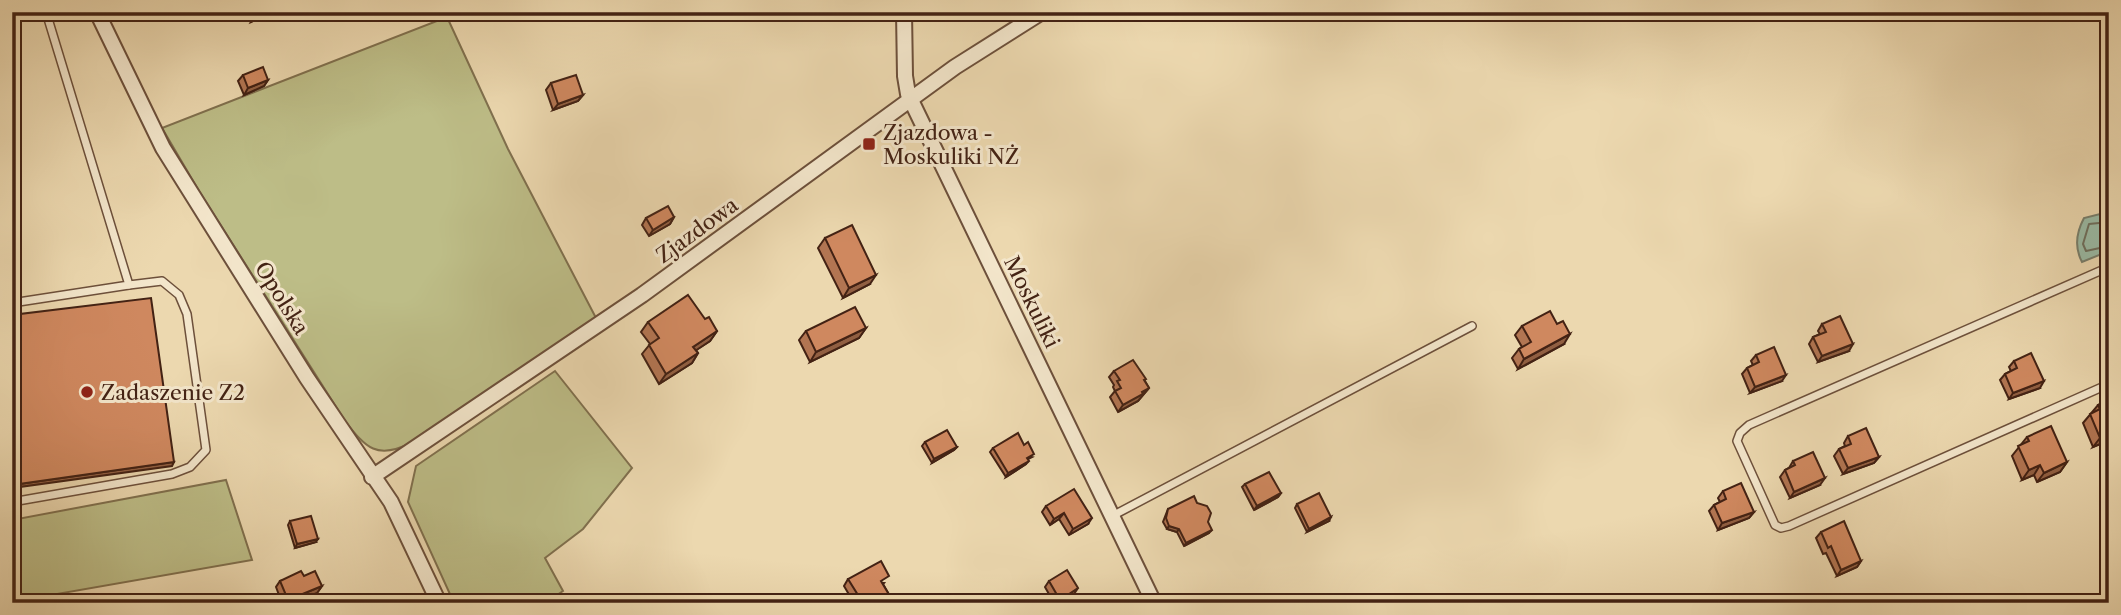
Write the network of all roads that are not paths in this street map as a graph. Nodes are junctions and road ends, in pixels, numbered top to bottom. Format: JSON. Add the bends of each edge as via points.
{"nodes":[{"id":1,"x":46,"y":12,"type":"edge"},
{"id":2,"x":120,"y":12,"type":"edge"},
{"id":3,"x":904,"y":12,"type":"edge"},
{"id":4,"x":1042,"y":12,"type":"edge"},
{"id":5,"x":99,"y":16,"type":"edge"},
{"id":6,"x":911,"y":100,"type":"junction"},
{"id":7,"x":2109,"y":267,"type":"edge"},
{"id":8,"x":128,"y":285,"type":"junction"},
{"id":9,"x":12,"y":303,"type":"edge"},
{"id":10,"x":1472,"y":326,"type":"dead end"},
{"id":11,"x":2109,"y":384,"type":"edge"},
{"id":12,"x":372,"y":477,"type":"junction"},
{"id":13,"x":12,"y":502,"type":"edge"},
{"id":14,"x":1114,"y":515,"type":"junction"},
{"id":15,"x":439,"y":603,"type":"edge"},
{"id":16,"x":1154,"y":603,"type":"edge"}],
"edges":[{"from":1,"to":8,"type":"lane"},
{"from":2,"to":5,"type":"lane"},
{"from":3,"to":6,"type":"street","name":"Moskuliki","via":[[905,76]]},
{"from":4,"to":6,"type":"street","name":"Zjazdowa"},
{"from":5,"to":12,"type":"street","name":"Opolska","via":[[180,178]]},
{"from":6,"to":12,"type":"street","name":"Zjazdowa","via":[[653,288]]},
{"from":6,"to":14,"type":"street","name":"Moskuliki"},
{"from":7,"to":11,"type":"lane","via":[[1749,425],[1737,441],[1775,525],[1781,528]]},
{"from":8,"to":9,"type":"lane"},
{"from":8,"to":13,"type":"lane","via":[[162,281],[179,295],[187,314],[206,450],[190,467],[172,474]]},
{"from":10,"to":14,"type":"lane"},
{"from":12,"to":15,"type":"street","name":"Opolska","via":[[396,513]]},
{"from":14,"to":16,"type":"street","name":"Moskuliki"}]}
